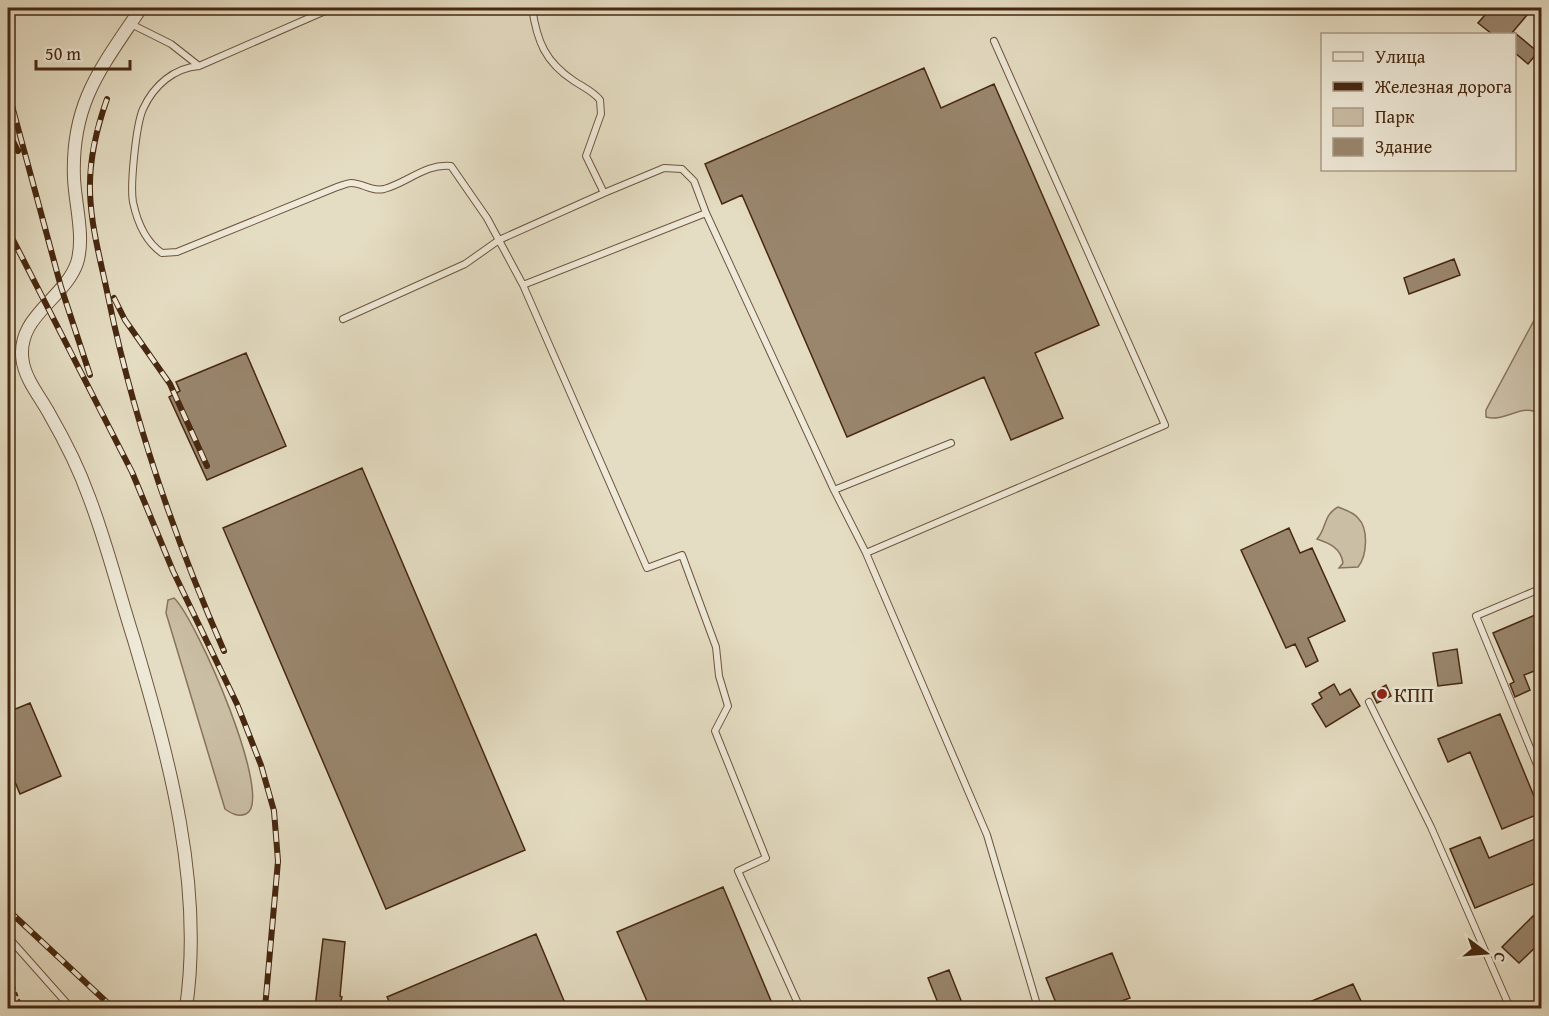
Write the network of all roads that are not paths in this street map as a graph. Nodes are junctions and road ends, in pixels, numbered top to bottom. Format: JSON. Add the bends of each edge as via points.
{"nodes":[{"id":1,"x":141,"y":8,"type":"edge"},
{"id":2,"x":332,"y":8,"type":"edge"},
{"id":3,"x":532,"y":8,"type":"edge"},
{"id":4,"x":130,"y":23,"type":"junction"},
{"id":5,"x":994,"y":41,"type":"dead end"},
{"id":6,"x":199,"y":66,"type":"junction"},
{"id":7,"x":604,"y":193,"type":"junction"},
{"id":8,"x":706,"y":213,"type":"junction"},
{"id":9,"x":499,"y":240,"type":"junction"},
{"id":10,"x":523,"y":285,"type":"junction"},
{"id":11,"x":343,"y":319,"type":"dead end"},
{"id":12,"x":951,"y":443,"type":"dead end"},
{"id":13,"x":834,"y":490,"type":"junction"},
{"id":14,"x":866,"y":553,"type":"junction"},
{"id":15,"x":1542,"y":591,"type":"edge"},
{"id":16,"x":1369,"y":702,"type":"dead end"},
{"id":17,"x":1542,"y":777,"type":"edge"},
{"id":18,"x":8,"y":937,"type":"edge"},
{"id":19,"x":71,"y":1008,"type":"edge"},
{"id":20,"x":186,"y":1008,"type":"edge"},
{"id":21,"x":800,"y":1008,"type":"edge"},
{"id":22,"x":1038,"y":1008,"type":"edge"},
{"id":23,"x":1510,"y":1008,"type":"edge"}],
"edges":[{"from":1,"to":4,"type":"street"},
{"from":2,"to":6,"type":"lane"},
{"from":3,"to":7,"type":"lane","via":[[544,54],[560,72],[600,100],[601,114],[586,156]]},
{"from":4,"to":6,"type":"lane","via":[[171,44]]},
{"from":4,"to":20,"type":"street","via":[[93,81],[78,122],[73,158],[80,247],[76,266],[28,326],[22,352],[28,376],[75,463],[96,514],[162,736],[185,850],[190,903]]},
{"from":5,"to":14,"type":"lane","via":[[1165,426]]},
{"from":6,"to":9,"type":"lane","via":[[174,72],[151,97],[140,122],[132,201],[146,239],[162,253],[177,252],[337,187],[353,183],[375,191],[387,189],[442,165],[451,166],[472,193]]},
{"from":7,"to":8,"type":"lane","via":[[664,168],[682,169],[694,181]]},
{"from":7,"to":9,"type":"lane"},
{"from":8,"to":10,"type":"lane"},
{"from":8,"to":13,"type":"lane"},
{"from":9,"to":10,"type":"lane"},
{"from":9,"to":11,"type":"lane","via":[[465,264]]},
{"from":10,"to":21,"type":"lane","via":[[647,568],[682,555],[716,647],[728,706],[715,731],[766,858],[738,871]]},
{"from":12,"to":13,"type":"lane"},
{"from":13,"to":14,"type":"lane"},
{"from":14,"to":22,"type":"lane","via":[[987,835]]},
{"from":15,"to":17,"type":"lane","via":[[1476,616]]},
{"from":16,"to":23,"type":"lane","via":[[1431,827]]},
{"from":18,"to":19,"type":"lane"}]}
